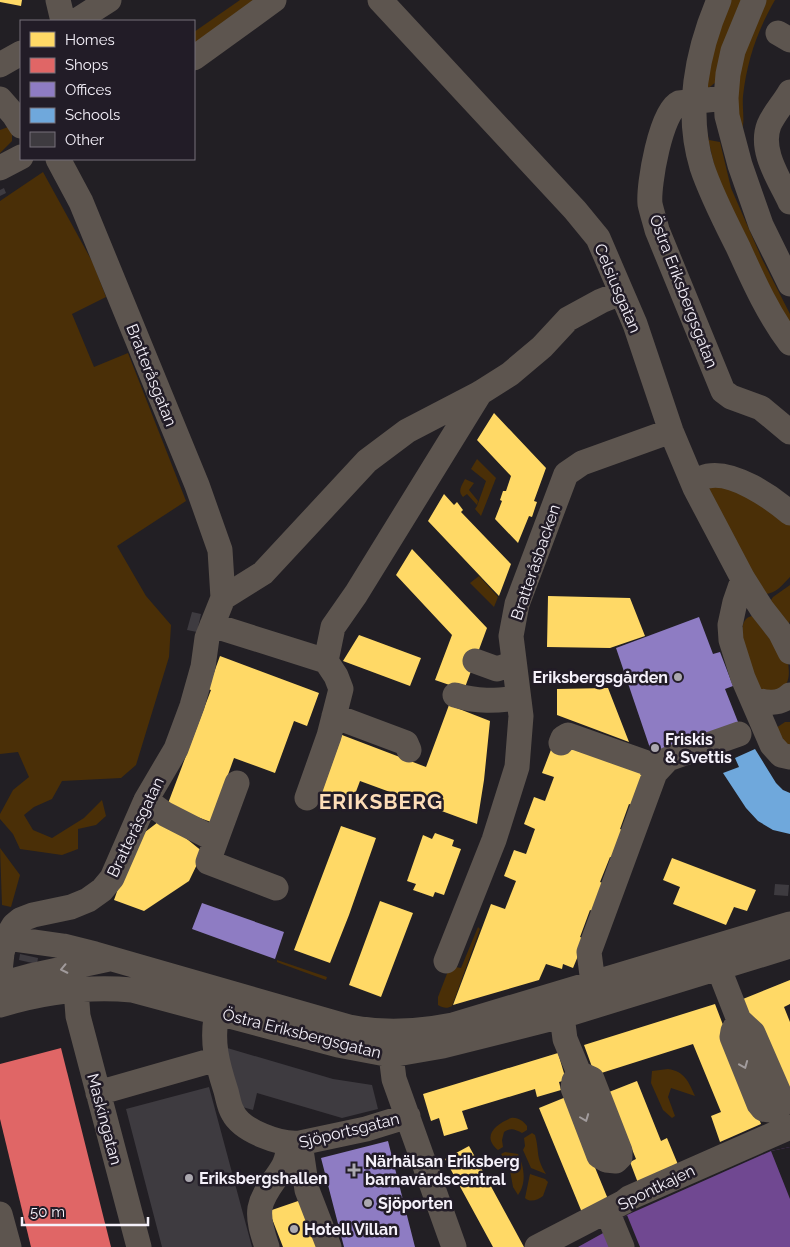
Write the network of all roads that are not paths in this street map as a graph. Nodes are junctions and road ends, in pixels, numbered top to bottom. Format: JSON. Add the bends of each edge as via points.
{"nodes":[{"id":1,"x":58,"y":0,"type":"edge"},
{"id":2,"x":109,"y":0,"type":"edge"},
{"id":3,"x":274,"y":0,"type":"edge"},
{"id":4,"x":380,"y":0,"type":"edge"},
{"id":5,"x":719,"y":0,"type":"edge"},
{"id":6,"x":754,"y":0,"type":"edge"},
{"id":7,"x":63,"y":20,"type":"edge"},
{"id":8,"x":78,"y":20,"type":"edge"},
{"id":9,"x":20,"y":54,"type":"edge"},
{"id":10,"x":195,"y":57,"type":"edge"},
{"id":11,"x":0,"y":65,"type":"edge"},
{"id":12,"x":790,"y":92,"type":"edge"},
{"id":13,"x":726,"y":98,"type":"junction"},
{"id":14,"x":0,"y":100,"type":"edge"},
{"id":15,"x":695,"y":102,"type":"junction"},
{"id":16,"x":20,"y":124,"type":"edge"},
{"id":17,"x":20,"y":158,"type":"edge"},
{"id":18,"x":59,"y":160,"type":"edge"},
{"id":19,"x":0,"y":168,"type":"edge"},
{"id":20,"x":790,"y":202,"type":"edge"},
{"id":21,"x":790,"y":214,"type":"edge"},
{"id":22,"x":761,"y":225,"type":"junction"},
{"id":23,"x":790,"y":284,"type":"edge"},
{"id":24,"x":621,"y":293,"type":"junction"},
{"id":25,"x":790,"y":344,"type":"edge"},
{"id":26,"x":480,"y":393,"type":"junction"},
{"id":27,"x":671,"y":431,"type":"junction"},
{"id":28,"x":790,"y":432,"type":"edge"},
{"id":29,"x":693,"y":482,"type":"junction"},
{"id":30,"x":790,"y":513,"type":"edge"},
{"id":31,"x":744,"y":579,"type":"junction"},
{"id":32,"x":223,"y":598,"type":"junction"},
{"id":33,"x":212,"y":625,"type":"junction"},
{"id":34,"x":790,"y":652,"type":"edge"},
{"id":35,"x":326,"y":661,"type":"junction"},
{"id":36,"x":475,"y":661,"type":"dead end"},
{"id":37,"x":514,"y":663,"type":"junction"},
{"id":38,"x":455,"y":695,"type":"dead end"},
{"id":39,"x":790,"y":695,"type":"edge"},
{"id":40,"x":518,"y":698,"type":"junction"},
{"id":41,"x":753,"y":699,"type":"junction"},
{"id":42,"x":334,"y":716,"type":"junction"},
{"id":43,"x":739,"y":734,"type":"dead end"},
{"id":44,"x":570,"y":742,"type":"dead end"},
{"id":45,"x":409,"y":750,"type":"dead end"},
{"id":46,"x":790,"y":757,"type":"edge"},
{"id":47,"x":645,"y":759,"type":"junction"},
{"id":48,"x":236,"y":783,"type":"dead end"},
{"id":49,"x":307,"y":798,"type":"dead end"},
{"id":50,"x":146,"y":800,"type":"junction"},
{"id":51,"x":216,"y":840,"type":"junction"},
{"id":52,"x":276,"y":888,"type":"dead end"},
{"id":53,"x":790,"y":924,"type":"edge"},
{"id":54,"x":3,"y":938,"type":"edge"},
{"id":55,"x":790,"y":946,"type":"edge"},
{"id":56,"x":111,"y":958,"type":"junction"},
{"id":57,"x":446,"y":961,"type":"dead end"},
{"id":58,"x":719,"y":969,"type":"junction"},
{"id":59,"x":2,"y":988,"type":"edge"},
{"id":60,"x":76,"y":990,"type":"junction"},
{"id":61,"x":598,"y":994,"type":"junction"},
{"id":62,"x":216,"y":1012,"type":"junction"},
{"id":63,"x":562,"y":1016,"type":"junction"},
{"id":64,"x":391,"y":1055,"type":"junction"},
{"id":65,"x":217,"y":1059,"type":"junction"},
{"id":66,"x":98,"y":1093,"type":"junction"},
{"id":67,"x":408,"y":1116,"type":"junction"},
{"id":68,"x":780,"y":1123,"type":"edge"},
{"id":69,"x":295,"y":1144,"type":"junction"},
{"id":70,"x":629,"y":1198,"type":"junction"},
{"id":71,"x":607,"y":1211,"type":"junction"},
{"id":72,"x":0,"y":1214,"type":"edge"},
{"id":73,"x":10,"y":1247,"type":"edge"},
{"id":74,"x":139,"y":1247,"type":"edge"},
{"id":75,"x":267,"y":1247,"type":"edge"},
{"id":76,"x":329,"y":1247,"type":"edge"},
{"id":77,"x":454,"y":1247,"type":"edge"},
{"id":78,"x":537,"y":1247,"type":"edge"},
{"id":79,"x":622,"y":1247,"type":"edge"}],
"edges":[{"from":1,"to":7,"type":"street"},
{"from":2,"to":8,"type":"street"},
{"from":3,"to":10,"type":"street"},
{"from":4,"to":24,"type":"street","name":"Celsiusgatan","via":[[575,210],[598,238]]},
{"from":5,"to":15,"type":"street","via":[[701,50]]},
{"from":6,"to":13,"type":"street","via":[[733,52]]},
{"from":9,"to":11,"type":"street"},
{"from":12,"to":20,"type":"street","via":[[769,125],[766,145]]},
{"from":13,"to":15,"type":"street","name":"Östra Eriksbergsgatan"},
{"from":13,"to":22,"type":"street","via":[[727,116],[738,157]]},
{"from":14,"to":16,"type":"street"},
{"from":15,"to":25,"type":"street","via":[[697,144],[707,180],[762,299]]},
{"from":15,"to":28,"type":"street","name":"Östra Eriksbergsgatan","via":[[674,105],[666,121],[650,190],[657,230],[723,391],[731,398],[761,408]]},
{"from":17,"to":19,"type":"street"},
{"from":18,"to":32,"type":"street","name":"Bratteråsgatan","via":[[81,202],[196,485],[220,550]]},
{"from":21,"to":22,"type":"street"},
{"from":22,"to":23,"type":"street"},
{"from":24,"to":26,"type":"street","via":[[568,319],[542,348]]},
{"from":24,"to":27,"type":"street","name":"Celsiusgatan"},
{"from":26,"to":32,"type":"street","via":[[407,432],[367,461],[263,574]]},
{"from":26,"to":35,"type":"street","via":[[333,627]]},
{"from":27,"to":29,"type":"street","name":"Celsiusgatan"},
{"from":27,"to":37,"type":"street","name":"Bratteråsbacken","via":[[582,463],[566,474],[517,604],[510,636]]},
{"from":29,"to":30,"type":"street","via":[[707,476],[735,480],[773,499]]},
{"from":29,"to":31,"type":"street","name":"Celsiusgatan"},
{"from":31,"to":34,"type":"street","name":"Celsiusgatan"},
{"from":31,"to":41,"type":"street","via":[[730,625],[731,640]]},
{"from":32,"to":33,"type":"street","name":"Bratteråsgatan"},
{"from":33,"to":35,"type":"street"},
{"from":33,"to":50,"type":"street","name":"Bratteråsgatan","via":[[192,706],[176,749]]},
{"from":35,"to":42,"type":"street","via":[[341,689]]},
{"from":36,"to":37,"type":"street","via":[[497,669]]},
{"from":37,"to":40,"type":"street","name":"Bratteråsbacken"},
{"from":38,"to":40,"type":"street","via":[[485,701]]},
{"from":39,"to":41,"type":"street","via":[[777,702]]},
{"from":40,"to":57,"type":"street","name":"Bratteråsbacken","via":[[521,716],[517,767],[494,840]]},
{"from":41,"to":46,"type":"street","via":[[772,746],[781,755]]},
{"from":42,"to":45,"type":"street","via":[[406,744]]},
{"from":42,"to":49,"type":"street"},
{"from":43,"to":47,"type":"street","via":[[668,759]]},
{"from":44,"to":47,"type":"street"},
{"from":47,"to":61,"type":"street","via":[[589,932],[589,952]]},
{"from":48,"to":51,"type":"street"},
{"from":50,"to":51,"type":"street","via":[[165,814]]},
{"from":50,"to":54,"type":"street","name":"Bratteråsgatan","via":[[112,878],[102,890],[71,907],[20,920]]},
{"from":51,"to":52,"type":"street","via":[[208,862]]},
{"from":53,"to":61,"type":"street","name":"Östra Eriksbergsgatan"},
{"from":54,"to":56,"type":"street","name":"Östra Eriksbergsgatan","via":[[63,946]]},
{"from":54,"to":59,"type":"street","name":"Bratteråsgatan"},
{"from":55,"to":58,"type":"street","name":"Östra Eriksbergsgatan"},
{"from":56,"to":59,"type":"street","one_way":true,"via":[[30,976]]},
{"from":56,"to":61,"type":"street","name":"Östra Eriksbergsgatan","via":[[335,1024],[389,1032],[422,1031]]},
{"from":58,"to":61,"type":"street","name":"Östra Eriksbergsgatan"},
{"from":58,"to":68,"type":"street","via":[[739,1020],[732,1037],[759,1104]]},
{"from":59,"to":60,"type":"street","name":"Östra Eriksbergsgatan","via":[[38,995]]},
{"from":60,"to":62,"type":"street","name":"Östra Eriksbergsgatan","via":[[132,990]]},
{"from":60,"to":66,"type":"street","name":"Maskingatan","via":[[78,1016]]},
{"from":61,"to":63,"type":"street","name":"Östra Eriksbergsgatan"},
{"from":62,"to":64,"type":"street","name":"Östra Eriksbergsgatan","via":[[338,1045]]},
{"from":62,"to":65,"type":"street","name":"Sjöportsgatan","via":[[213,1042]]},
{"from":63,"to":64,"type":"street","name":"Östra Eriksbergsgatan","via":[[443,1046]]},
{"from":63,"to":70,"type":"street","via":[[565,1039],[579,1073],[573,1088],[600,1156],[616,1161]]},
{"from":64,"to":67,"type":"street","via":[[394,1079]]},
{"from":65,"to":66,"type":"street"},
{"from":65,"to":69,"type":"street","name":"Sjöportsgatan","via":[[233,1114],[266,1138]]},
{"from":66,"to":74,"type":"street","name":"Maskingatan"},
{"from":67,"to":69,"type":"street","name":"Sjöportsgatan","via":[[366,1129]]},
{"from":67,"to":77,"type":"street"},
{"from":68,"to":70,"type":"street","name":"Spontkajen"},
{"from":69,"to":75,"type":"street","name":"Sjöportsgatan","via":[[266,1190],[260,1209]]},
{"from":69,"to":76,"type":"street","via":[[307,1190]]},
{"from":70,"to":71,"type":"street","name":"Spontkajen"},
{"from":71,"to":78,"type":"street","name":"Spontkajen"},
{"from":71,"to":79,"type":"street"},
{"from":72,"to":73,"type":"street"}]}
